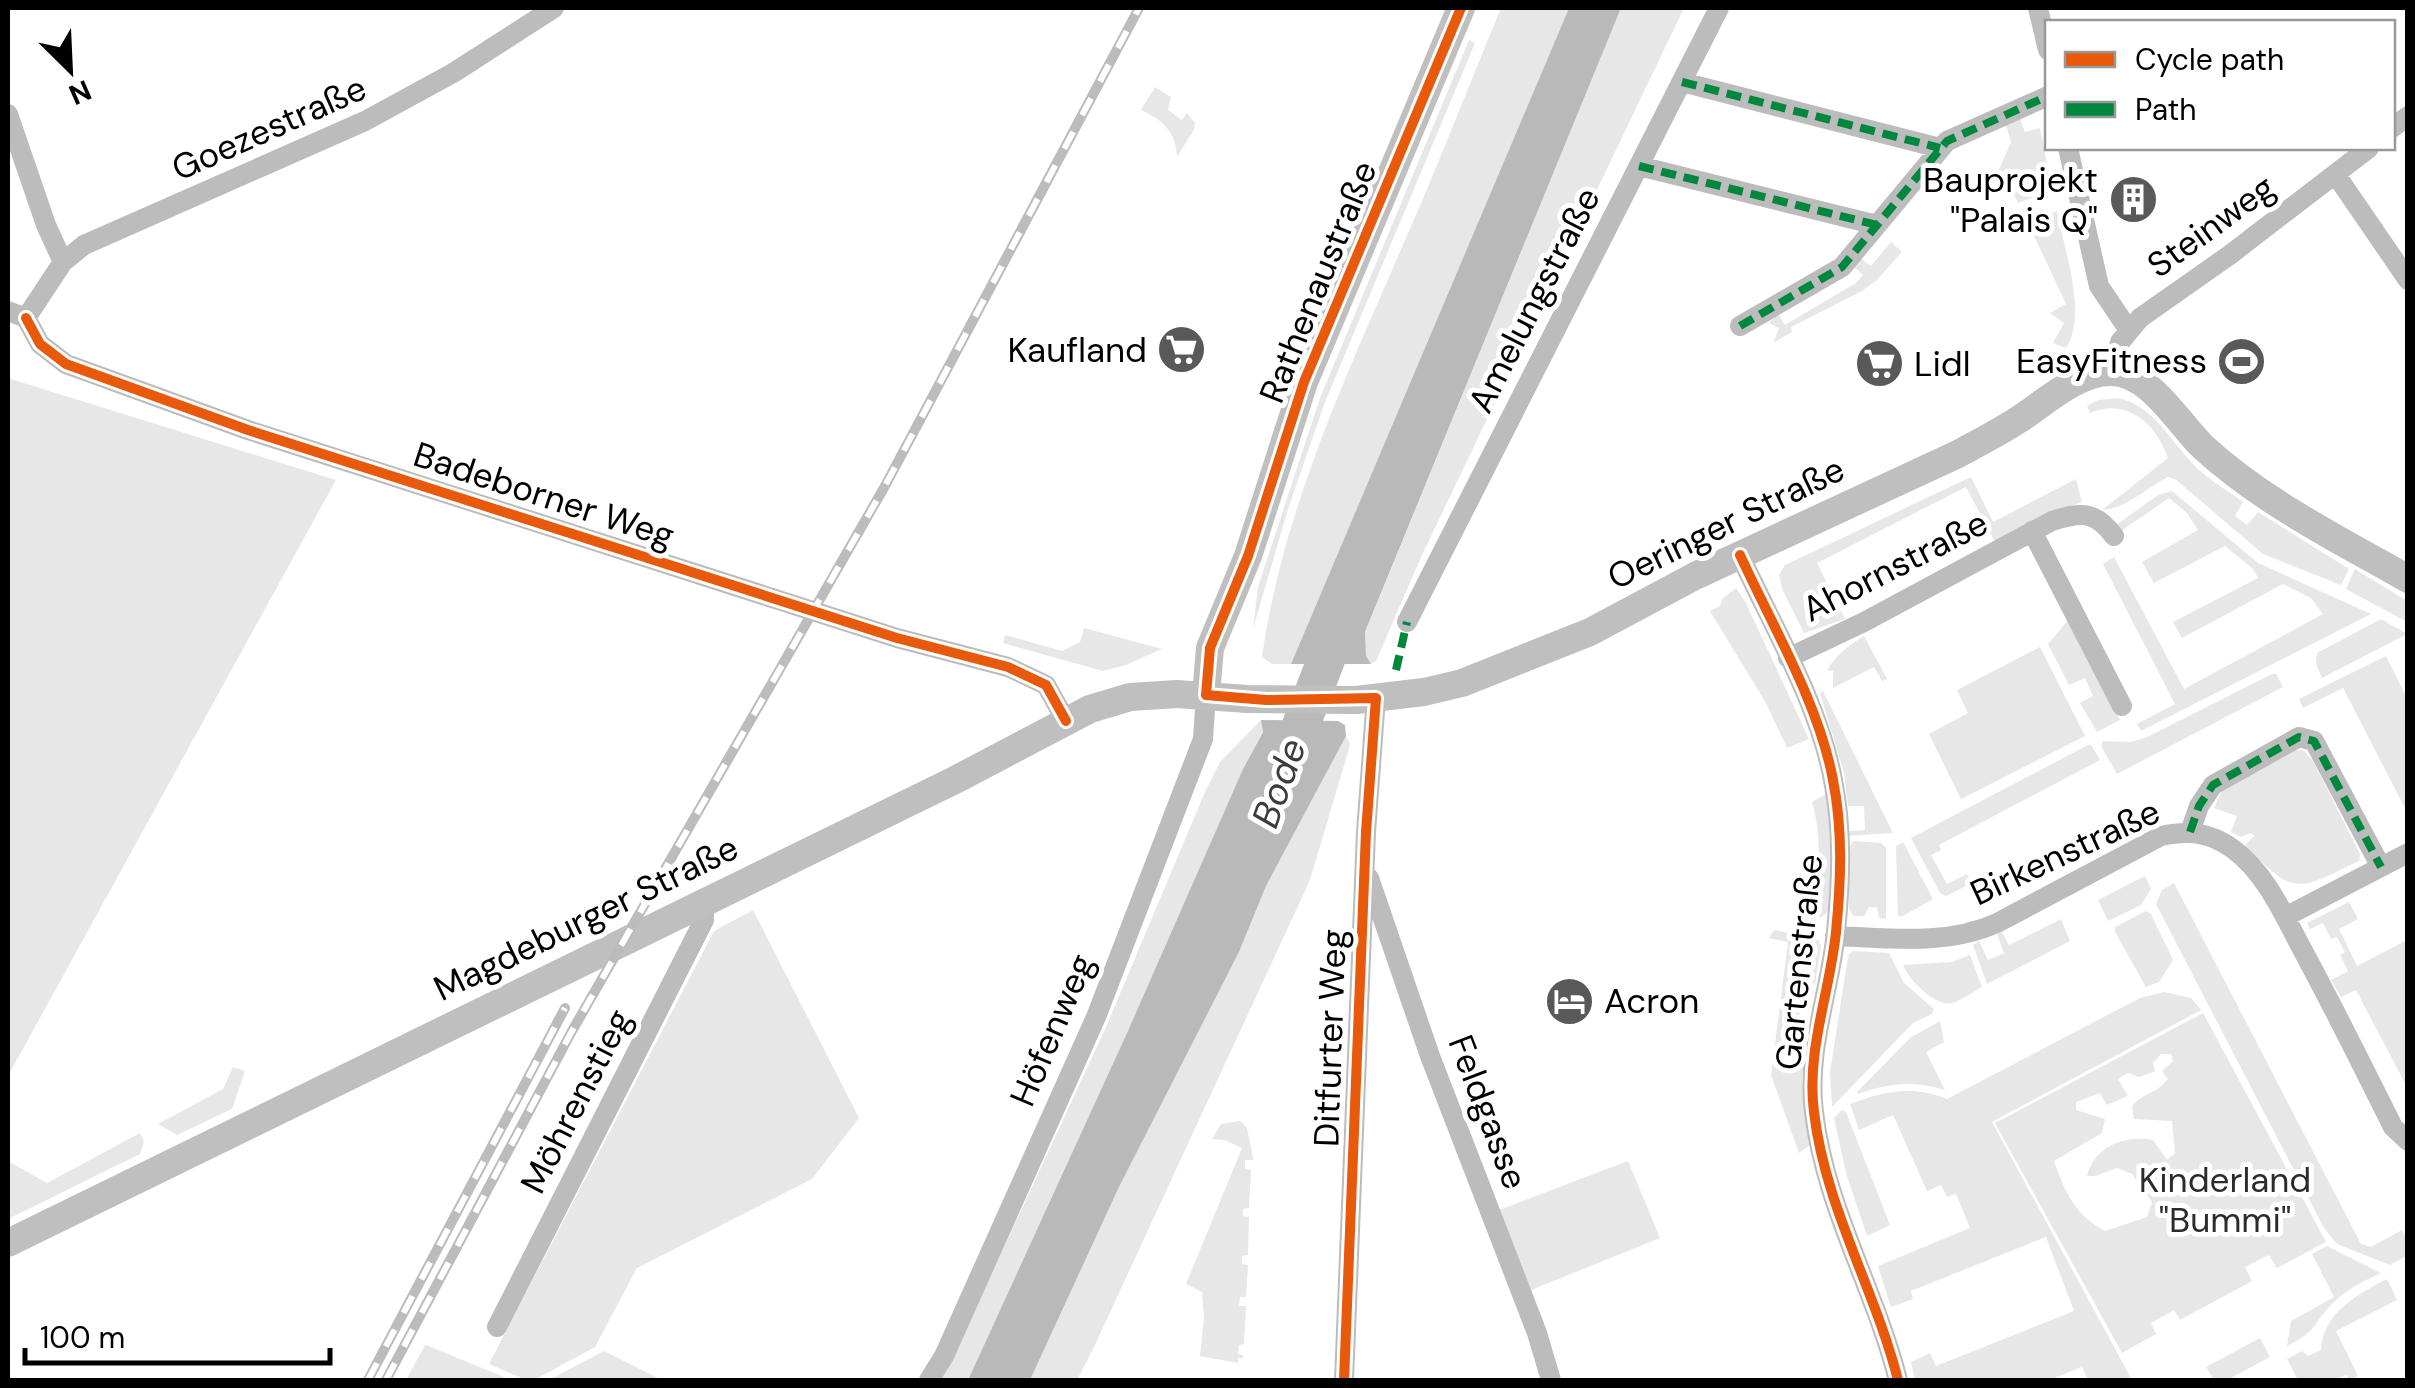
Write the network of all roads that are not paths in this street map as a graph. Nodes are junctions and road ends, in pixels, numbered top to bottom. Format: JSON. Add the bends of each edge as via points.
{"nodes":[{"id":1,"x":554,"y":8,"type":"edge"},
{"id":2,"x":1461,"y":8,"type":"edge"},
{"id":3,"x":1719,"y":8,"type":"edge"},
{"id":4,"x":2038,"y":8,"type":"edge"},
{"id":5,"x":2045,"y":37,"type":"edge"},
{"id":6,"x":1682,"y":82,"type":"junction"},
{"id":7,"x":2045,"y":97,"type":"edge"},
{"id":8,"x":8,"y":114,"type":"edge"},
{"id":9,"x":1940,"y":148,"type":"junction"},
{"id":10,"x":2068,"y":150,"type":"edge"},
{"id":11,"x":2367,"y":150,"type":"edge"},
{"id":12,"x":1639,"y":166,"type":"junction"},
{"id":13,"x":2336,"y":175,"type":"junction"},
{"id":14,"x":1877,"y":225,"type":"junction"},
{"id":15,"x":63,"y":262,"type":"junction"},
{"id":16,"x":2408,"y":280,"type":"edge"},
{"id":17,"x":17,"y":315,"type":"edge"},
{"id":18,"x":1740,"y":326,"type":"dead end"},
{"id":19,"x":2128,"y":329,"type":"junction"},
{"id":20,"x":2114,"y":372,"type":"junction"},
{"id":21,"x":2032,"y":531,"type":"junction"},
{"id":22,"x":2114,"y":536,"type":"dead end"},
{"id":23,"x":1740,"y":555,"type":"junction"},
{"id":24,"x":2408,"y":580,"type":"edge"},
{"id":25,"x":1407,"y":622,"type":"dead end"},
{"id":26,"x":1788,"y":658,"type":"junction"},
{"id":27,"x":1206,"y":695,"type":"junction"},
{"id":28,"x":1366,"y":699,"type":"junction"},
{"id":29,"x":1266,"y":700,"type":"joint"},
{"id":30,"x":2122,"y":706,"type":"dead end"},
{"id":31,"x":1066,"y":721,"type":"junction"},
{"id":32,"x":2190,"y":832,"type":"junction"},
{"id":33,"x":2408,"y":853,"type":"edge"},
{"id":34,"x":1365,"y":866,"type":"junction"},
{"id":35,"x":2380,"y":867,"type":"junction"},
{"id":36,"x":704,"y":902,"type":"junction"},
{"id":37,"x":2285,"y":918,"type":"junction"},
{"id":38,"x":1835,"y":936,"type":"junction"},
{"id":39,"x":2408,"y":1141,"type":"edge"},
{"id":40,"x":8,"y":1243,"type":"edge"},
{"id":41,"x":497,"y":1327,"type":"dead end"},
{"id":42,"x":929,"y":1380,"type":"edge"},
{"id":43,"x":1344,"y":1380,"type":"edge"},
{"id":44,"x":1551,"y":1380,"type":"edge"},
{"id":45,"x":1898,"y":1380,"type":"edge"}],
"edges":[{"from":1,"to":15,"type":"street","name":"Goezestraße","via":[[380,113],[92,241]]},
{"from":2,"to":27,"type":"main road","name":"Rathenaustraße","via":[[1304,382],[1248,556],[1210,648]]},
{"from":3,"to":6,"type":"street","name":"Amelungstraße"},
{"from":4,"to":5,"type":"street"},
{"from":6,"to":9,"type":"street"},
{"from":6,"to":12,"type":"street","name":"Amelungstraße"},
{"from":7,"to":9,"type":"street"},
{"from":8,"to":15,"type":"street"},
{"from":9,"to":14,"type":"street"},
{"from":10,"to":19,"type":"street","via":[[2099,286]]},
{"from":11,"to":13,"type":"street","name":"Steinweg"},
{"from":12,"to":14,"type":"street"},
{"from":12,"to":25,"type":"street","name":"Amelungstraße"},
{"from":13,"to":16,"type":"street"},
{"from":13,"to":19,"type":"street","name":"Steinweg"},
{"from":14,"to":18,"type":"street","via":[[1837,271]]},
{"from":15,"to":17,"type":"street","name":"Goezestraße"},
{"from":17,"to":31,"type":"street","name":"Badeborner Weg","via":[[66,364],[248,430],[897,638],[1008,666],[1046,686]]},
{"from":19,"to":20,"type":"street"},
{"from":20,"to":23,"type":"main road","name":"Oeringer Straße","via":[[2076,382],[1958,454]]},
{"from":20,"to":24,"type":"main road","via":[[2147,388],[2246,482]]},
{"from":21,"to":22,"type":"street","name":"Ahornstraße","via":[[2079,513],[2098,518]]},
{"from":21,"to":26,"type":"street","name":"Ahornstraße"},
{"from":21,"to":30,"type":"street","name":"Ahornstraße"},
{"from":23,"to":26,"type":"street","name":"Gartenstraße"},
{"from":23,"to":28,"type":"main road","name":"Oeringer Straße","via":[[1590,632],[1496,670],[1447,688]]},
{"from":26,"to":38,"type":"street","name":"Gartenstraße","via":[[1832,776],[1841,857]]},
{"from":27,"to":29,"type":"main road","name":"Magdeburger Straße"},
{"from":27,"to":31,"type":"main road","name":"Magdeburger Straße","via":[[1130,697]]},
{"from":27,"to":42,"type":"street","name":"Höfenweg","via":[[1204,739],[1096,1016]]},
{"from":28,"to":29,"type":"main road","name":"Oeringer Straße"},
{"from":28,"to":34,"type":"street","name":"Ditfurter Weg"},
{"from":31,"to":36,"type":"main road","name":"Magdeburger Straße"},
{"from":32,"to":35,"type":"street","via":[[2212,784],[2299,738],[2314,741]]},
{"from":32,"to":37,"type":"street","name":"Birkenstraße","via":[[2234,849]]},
{"from":32,"to":38,"type":"street","name":"Birkenstraße","via":[[2161,836],[1980,930],[1931,939]]},
{"from":33,"to":35,"type":"street"},
{"from":34,"to":43,"type":"street","name":"Ditfurter Weg"},
{"from":34,"to":44,"type":"street","name":"Feldgasse"},
{"from":35,"to":37,"type":"street"},
{"from":36,"to":40,"type":"main road","name":"Magdeburger Straße"},
{"from":36,"to":41,"type":"street","name":"Möhrenstieg","via":[[698,933]]},
{"from":37,"to":39,"type":"street","name":"Birkenstraße","via":[[2393,1127]]},
{"from":38,"to":45,"type":"street","name":"Gartenstraße","via":[[1813,1061],[1816,1129],[1830,1189]]}]}
